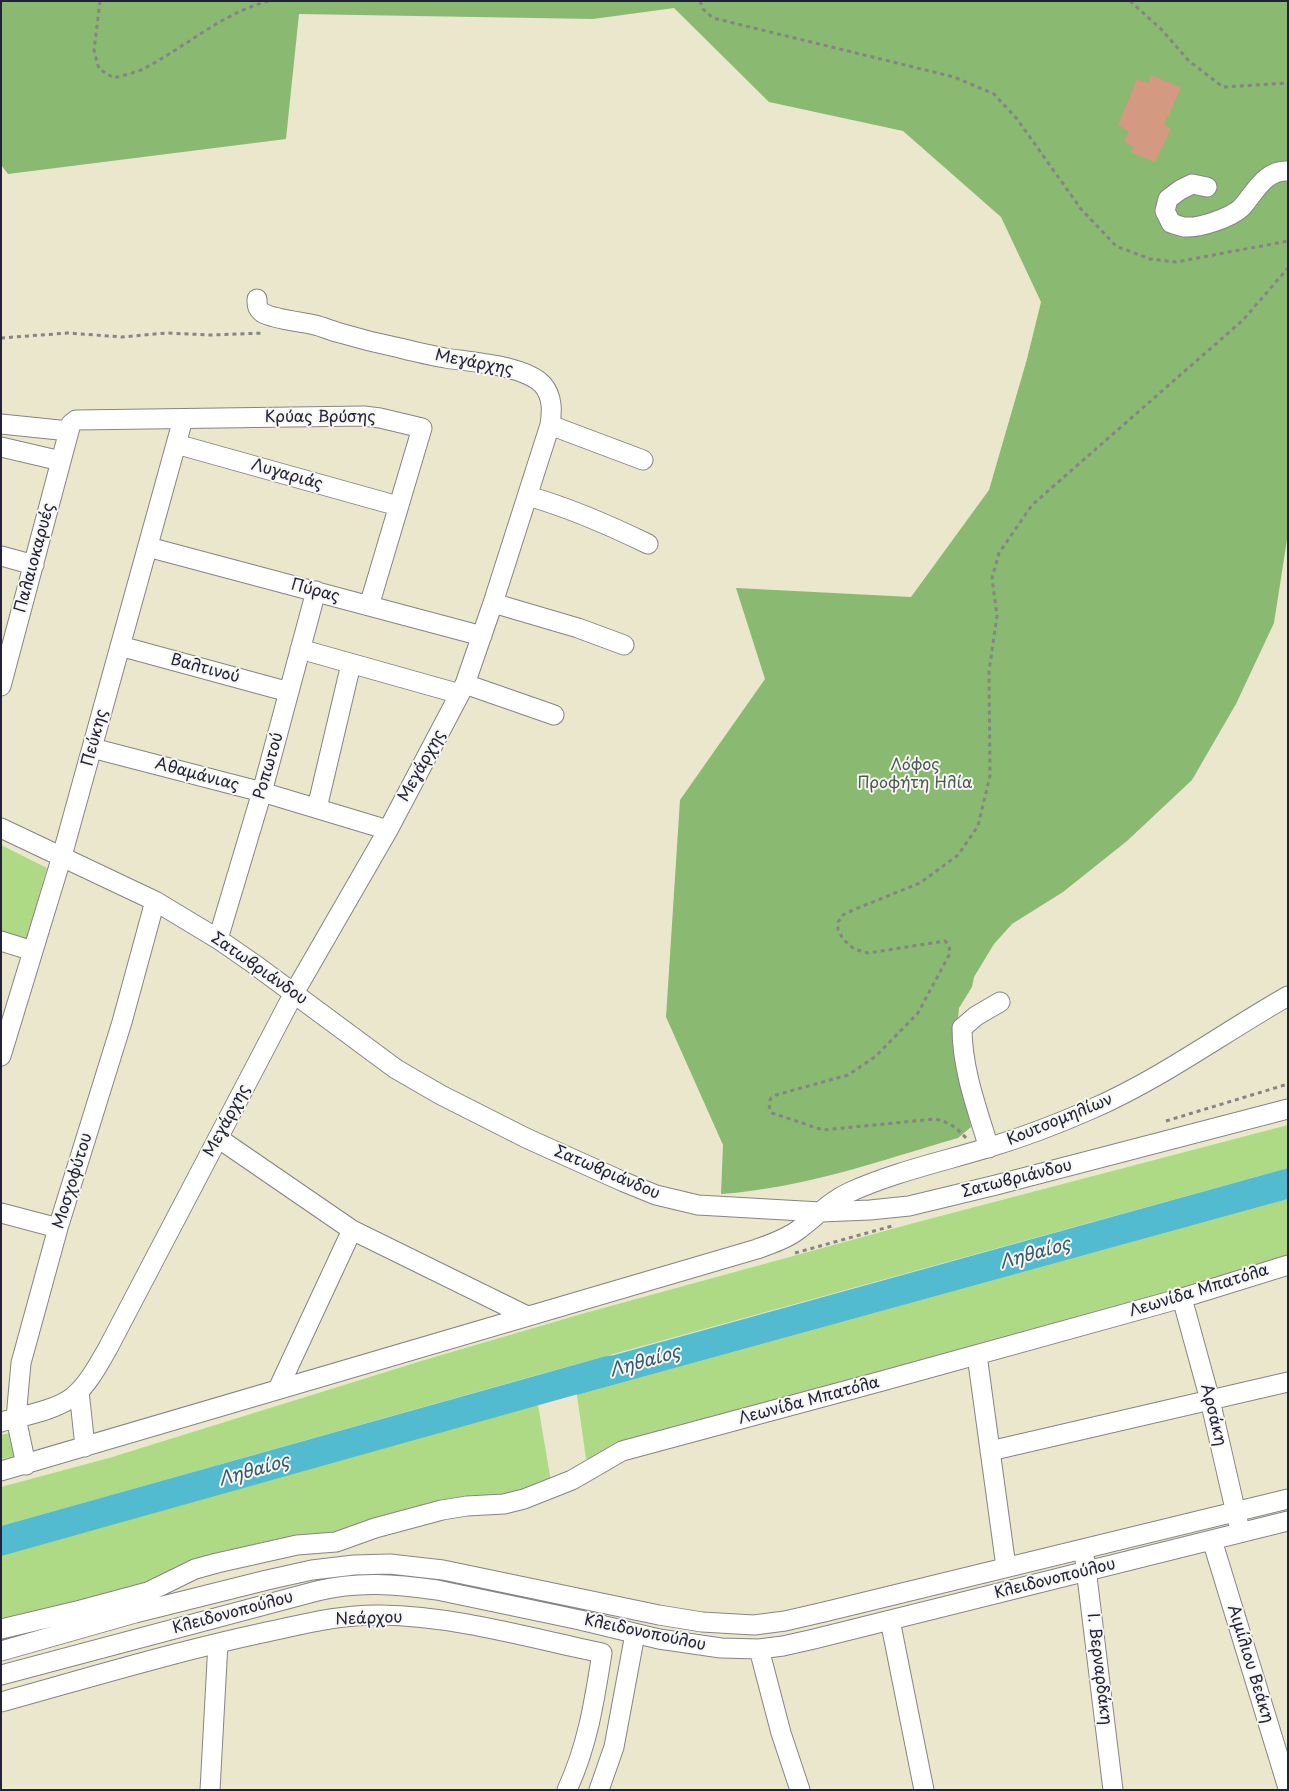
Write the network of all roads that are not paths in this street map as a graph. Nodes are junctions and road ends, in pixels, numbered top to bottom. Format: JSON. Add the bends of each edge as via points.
{"nodes":[{"id":1,"x":1288,"y":171,"type":"edge"},
{"id":2,"x":1207,"y":187,"type":"dead end"},
{"id":3,"x":258,"y":299,"type":"dead end"},
{"id":4,"x":183,"y":419,"type":"junction"},
{"id":5,"x":1,"y":424,"type":"edge"},
{"id":6,"x":550,"y":425,"type":"junction"},
{"id":7,"x":69,"y":431,"type":"junction"},
{"id":8,"x":176,"y":444,"type":"junction"},
{"id":9,"x":1,"y":447,"type":"edge"},
{"id":10,"x":643,"y":460,"type":"dead end"},
{"id":11,"x":61,"y":461,"type":"junction"},
{"id":12,"x":528,"y":496,"type":"junction"},
{"id":13,"x":398,"y":506,"type":"junction"},
{"id":14,"x":648,"y":544,"type":"dead end"},
{"id":15,"x":148,"y":547,"type":"junction"},
{"id":16,"x":1,"y":556,"type":"edge"},
{"id":17,"x":34,"y":564,"type":"junction"},
{"id":18,"x":316,"y":592,"type":"junction"},
{"id":19,"x":493,"y":604,"type":"junction"},
{"id":20,"x":368,"y":606,"type":"junction"},
{"id":21,"x":482,"y":636,"type":"junction"},
{"id":22,"x":120,"y":646,"type":"junction"},
{"id":23,"x":624,"y":646,"type":"dead end"},
{"id":24,"x":300,"y":649,"type":"junction"},
{"id":25,"x":351,"y":664,"type":"junction"},
{"id":26,"x":1,"y":686,"type":"edge"},
{"id":27,"x":463,"y":689,"type":"junction"},
{"id":28,"x":289,"y":692,"type":"junction"},
{"id":29,"x":554,"y":715,"type":"dead end"},
{"id":30,"x":92,"y":748,"type":"junction"},
{"id":31,"x":262,"y":792,"type":"junction"},
{"id":32,"x":317,"y":808,"type":"junction"},
{"id":33,"x":1,"y":828,"type":"edge"},
{"id":34,"x":388,"y":830,"type":"junction"},
{"id":35,"x":62,"y":856,"type":"junction"},
{"id":36,"x":155,"y":901,"type":"junction"},
{"id":37,"x":218,"y":939,"type":"junction"},
{"id":38,"x":1,"y":942,"type":"edge"},
{"id":39,"x":33,"y":951,"type":"junction"},
{"id":40,"x":294,"y":993,"type":"junction"},
{"id":41,"x":1288,"y":996,"type":"edge"},
{"id":42,"x":1000,"y":1002,"type":"dead end"},
{"id":43,"x":2,"y":1052,"type":"edge"},
{"id":44,"x":1288,"y":1109,"type":"edge"},
{"id":45,"x":218,"y":1138,"type":"junction"},
{"id":46,"x":981,"y":1150,"type":"junction"},
{"id":47,"x":820,"y":1212,"type":"junction"},
{"id":48,"x":1,"y":1213,"type":"edge"},
{"id":49,"x":58,"y":1228,"type":"junction"},
{"id":50,"x":352,"y":1230,"type":"junction"},
{"id":51,"x":1288,"y":1264,"type":"edge"},
{"id":52,"x":1182,"y":1298,"type":"junction"},
{"id":53,"x":527,"y":1316,"type":"junction"},
{"id":54,"x":977,"y":1355,"type":"junction"},
{"id":55,"x":1288,"y":1382,"type":"edge"},
{"id":56,"x":278,"y":1390,"type":"junction"},
{"id":57,"x":79,"y":1391,"type":"junction"},
{"id":58,"x":1210,"y":1400,"type":"junction"},
{"id":59,"x":9,"y":1420,"type":"edge"},
{"id":60,"x":85,"y":1447,"type":"junction"},
{"id":61,"x":990,"y":1451,"type":"junction"},
{"id":62,"x":26,"y":1465,"type":"junction"},
{"id":63,"x":1,"y":1471,"type":"edge"},
{"id":64,"x":1288,"y":1499,"type":"edge"},
{"id":65,"x":1235,"y":1511,"type":"junction"},
{"id":66,"x":1288,"y":1522,"type":"edge"},
{"id":67,"x":1241,"y":1533,"type":"junction"},
{"id":68,"x":1212,"y":1540,"type":"junction"},
{"id":69,"x":1083,"y":1548,"type":"junction"},
{"id":70,"x":1006,"y":1567,"type":"junction"},
{"id":71,"x":1087,"y":1572,"type":"junction"},
{"id":72,"x":332,"y":1588,"type":"junction"},
{"id":73,"x":153,"y":1599,"type":"junction"},
{"id":74,"x":336,"y":1618,"type":"junction"},
{"id":75,"x":890,"y":1620,"type":"junction"},
{"id":76,"x":1,"y":1629,"type":"edge"},
{"id":77,"x":635,"y":1634,"type":"junction"},
{"id":78,"x":218,"y":1643,"type":"junction"},
{"id":79,"x":759,"y":1649,"type":"junction"},
{"id":80,"x":1,"y":1651,"type":"edge"},
{"id":81,"x":1,"y":1675,"type":"edge"},
{"id":82,"x":1,"y":1702,"type":"edge"},
{"id":83,"x":1280,"y":1734,"type":"edge"},
{"id":84,"x":1288,"y":1788,"type":"edge"},
{"id":85,"x":210,"y":1790,"type":"edge"},
{"id":86,"x":567,"y":1790,"type":"edge"},
{"id":87,"x":599,"y":1790,"type":"edge"},
{"id":88,"x":800,"y":1790,"type":"edge"},
{"id":89,"x":924,"y":1790,"type":"edge"},
{"id":90,"x":1113,"y":1790,"type":"edge"}],
"edges":[{"from":1,"to":2,"type":"street","via":[[1278,171],[1260,183],[1239,209],[1210,224],[1185,227],[1171,223],[1165,211],[1168,199],[1192,184]]},
{"from":3,"to":6,"type":"street","name":"Μεγάρχης","via":[[257,307],[270,315],[443,358],[499,366],[526,375],[543,386],[551,401]]},
{"from":4,"to":7,"type":"street","name":"Κρύας Βρύσης","via":[[79,419],[74,421]]},
{"from":4,"to":8,"type":"street","name":"Πεύκης"},
{"from":4,"to":13,"type":"street","name":"Κρύας Βρύσης","via":[[364,416],[422,428]]},
{"from":5,"to":7,"type":"street"},
{"from":6,"to":10,"type":"street"},
{"from":6,"to":12,"type":"street","name":"Μεγάρχης"},
{"from":7,"to":11,"type":"street","name":"Παλαιοκαρυές"},
{"from":8,"to":13,"type":"street","name":"Λυγαριάς"},
{"from":8,"to":15,"type":"street","name":"Πεύκης"},
{"from":9,"to":11,"type":"street"},
{"from":11,"to":17,"type":"street","name":"Παλαιοκαρυές"},
{"from":12,"to":14,"type":"street","via":[[599,521]]},
{"from":12,"to":19,"type":"street","name":"Μεγάρχης"},
{"from":13,"to":20,"type":"street","name":"Κρύας Βρύσης"},
{"from":15,"to":18,"type":"street","name":"Πύρας"},
{"from":15,"to":22,"type":"street","name":"Πεύκης"},
{"from":16,"to":17,"type":"street"},
{"from":17,"to":26,"type":"street","name":"Παλαιοκαρυές"},
{"from":18,"to":20,"type":"street","name":"Πύρας"},
{"from":18,"to":24,"type":"street","name":"Ροπωτού"},
{"from":19,"to":21,"type":"street","name":"Μεγάρχης"},
{"from":19,"to":23,"type":"street","via":[[578,628]]},
{"from":20,"to":21,"type":"street","name":"Πύρας"},
{"from":21,"to":27,"type":"street","name":"Μεγάρχης"},
{"from":22,"to":28,"type":"street","name":"Βαλτινού"},
{"from":22,"to":30,"type":"street","name":"Πεύκης"},
{"from":24,"to":25,"type":"street"},
{"from":24,"to":28,"type":"street","name":"Ροπωτού"},
{"from":25,"to":27,"type":"street"},
{"from":25,"to":32,"type":"street"},
{"from":27,"to":29,"type":"street"},
{"from":27,"to":34,"type":"street","name":"Μεγάρχης"},
{"from":28,"to":31,"type":"street","name":"Ροπωτού"},
{"from":30,"to":31,"type":"street","name":"Αθαμάνιας"},
{"from":30,"to":35,"type":"street","name":"Πεύκης"},
{"from":31,"to":32,"type":"street","name":"Αθαμάνιας"},
{"from":31,"to":37,"type":"street","name":"Ροπωτού"},
{"from":32,"to":34,"type":"street","name":"Αθαμάνιας"},
{"from":33,"to":35,"type":"street","name":"Σατωβριάνδου"},
{"from":34,"to":40,"type":"street","name":"Μεγάρχης"},
{"from":35,"to":36,"type":"street","name":"Σατωβριάνδου"},
{"from":35,"to":39,"type":"street","name":"Πεύκης"},
{"from":36,"to":37,"type":"street","name":"Σατωβριάνδου"},
{"from":36,"to":49,"type":"street","name":"Μοσχοφύτου","via":[[122,1022]]},
{"from":37,"to":40,"type":"street","name":"Σατωβριάνδου"},
{"from":38,"to":39,"type":"street"},
{"from":39,"to":43,"type":"street","name":"Πεύκης"},
{"from":40,"to":45,"type":"street","name":"Μεγάρχης"},
{"from":40,"to":47,"type":"street","name":"Σατωβριάνδου","via":[[396,1069],[526,1138],[624,1182],[656,1195],[698,1205]]},
{"from":41,"to":46,"type":"street","name":"Κουτσομηλίων","via":[[1126,1092],[1058,1123]]},
{"from":42,"to":46,"type":"street","via":[[962,1028]]},
{"from":44,"to":47,"type":"street","name":"Σατωβριάνδου","via":[[935,1200],[891,1208]]},
{"from":45,"to":50,"type":"street"},
{"from":45,"to":57,"type":"street","name":"Μεγάρχης","via":[[108,1348]]},
{"from":46,"to":47,"type":"street","name":"Κουτσομηλίων","via":[[858,1188]]},
{"from":47,"to":53,"type":"street","name":"Κουτσομηλίων","via":[[787,1237],[757,1249]]},
{"from":48,"to":49,"type":"street"},
{"from":49,"to":59,"type":"street","name":"Μοσχοφύτου"},
{"from":50,"to":53,"type":"street"},
{"from":50,"to":56,"type":"street"},
{"from":51,"to":52,"type":"street","name":"Λεωνίδα Μπατόλα"},
{"from":52,"to":54,"type":"street","name":"Λεωνίδα Μπατόλα"},
{"from":52,"to":58,"type":"street","name":"Αρσάκη"},
{"from":53,"to":56,"type":"street","name":"Κουτσομηλίων"},
{"from":54,"to":61,"type":"street"},
{"from":54,"to":73,"type":"street","name":"Λεωνίδα Μπατόλα","via":[[622,1451],[572,1480],[524,1499],[442,1510],[336,1542],[296,1545],[194,1569]]},
{"from":55,"to":58,"type":"street"},
{"from":56,"to":60,"type":"street","name":"Κουτσομηλίων"},
{"from":57,"to":59,"type":"street","name":"Μεγάρχης","via":[[61,1403]]},
{"from":57,"to":60,"type":"street"},
{"from":58,"to":61,"type":"street"},
{"from":58,"to":65,"type":"street","name":"Αρσάκη"},
{"from":59,"to":62,"type":"street","name":"Μοσχοφύτου"},
{"from":60,"to":62,"type":"street","name":"Κουτσομηλίων"},
{"from":61,"to":70,"type":"street"},
{"from":62,"to":63,"type":"street","name":"Κουτσομηλίων"},
{"from":64,"to":65,"type":"street","name":"Κλειδονοπούλου"},
{"from":65,"to":67,"type":"street","name":"Αρσάκη"},
{"from":65,"to":69,"type":"street","name":"Κλειδονοπούλου"},
{"from":66,"to":67,"type":"street","name":"Κλειδονοπούλου"},
{"from":67,"to":68,"type":"street","name":"Κλειδονοπούλου"},
{"from":68,"to":71,"type":"street","name":"Κλειδονοπούλου"},
{"from":68,"to":83,"type":"street","name":"Αιμίλιου Βεάκη"},
{"from":69,"to":70,"type":"street","name":"Κλειδονοπούλου"},
{"from":69,"to":71,"type":"street","name":"Ι. Βερναρδάκη"},
{"from":70,"to":73,"type":"street","name":"Κλειδονοπούλου","via":[[824,1612],[754,1625],[682,1620],[443,1570],[390,1564],[338,1566]]},
{"from":71,"to":75,"type":"street","name":"Κλειδονοπούλου"},
{"from":71,"to":90,"type":"street","name":"Ι. Βερναρδάκη"},
{"from":72,"to":74,"type":"street"},
{"from":72,"to":77,"type":"street","name":"Κλειδονοπούλου","via":[[399,1584]]},
{"from":72,"to":81,"type":"street","name":"Κλειδονοπούλου"},
{"from":73,"to":76,"type":"street","via":[[81,1610]]},
{"from":73,"to":80,"type":"street","name":"Κλειδονοπούλου"},
{"from":74,"to":78,"type":"street","name":"Νεάρχου"},
{"from":74,"to":86,"type":"street","name":"Νεάρχου","via":[[381,1615],[448,1622],[602,1653],[587,1739]]},
{"from":75,"to":79,"type":"street","name":"Κλειδονοπούλου"},
{"from":75,"to":89,"type":"street"},
{"from":77,"to":79,"type":"street","name":"Κλειδονοπούλου","via":[[720,1648]]},
{"from":77,"to":87,"type":"street","via":[[614,1747]]},
{"from":78,"to":82,"type":"street","name":"Νεάρχου"},
{"from":78,"to":85,"type":"street"},
{"from":79,"to":88,"type":"street"},
{"from":83,"to":84,"type":"street","name":"Αιμίλιου Βεάκη"}]}
